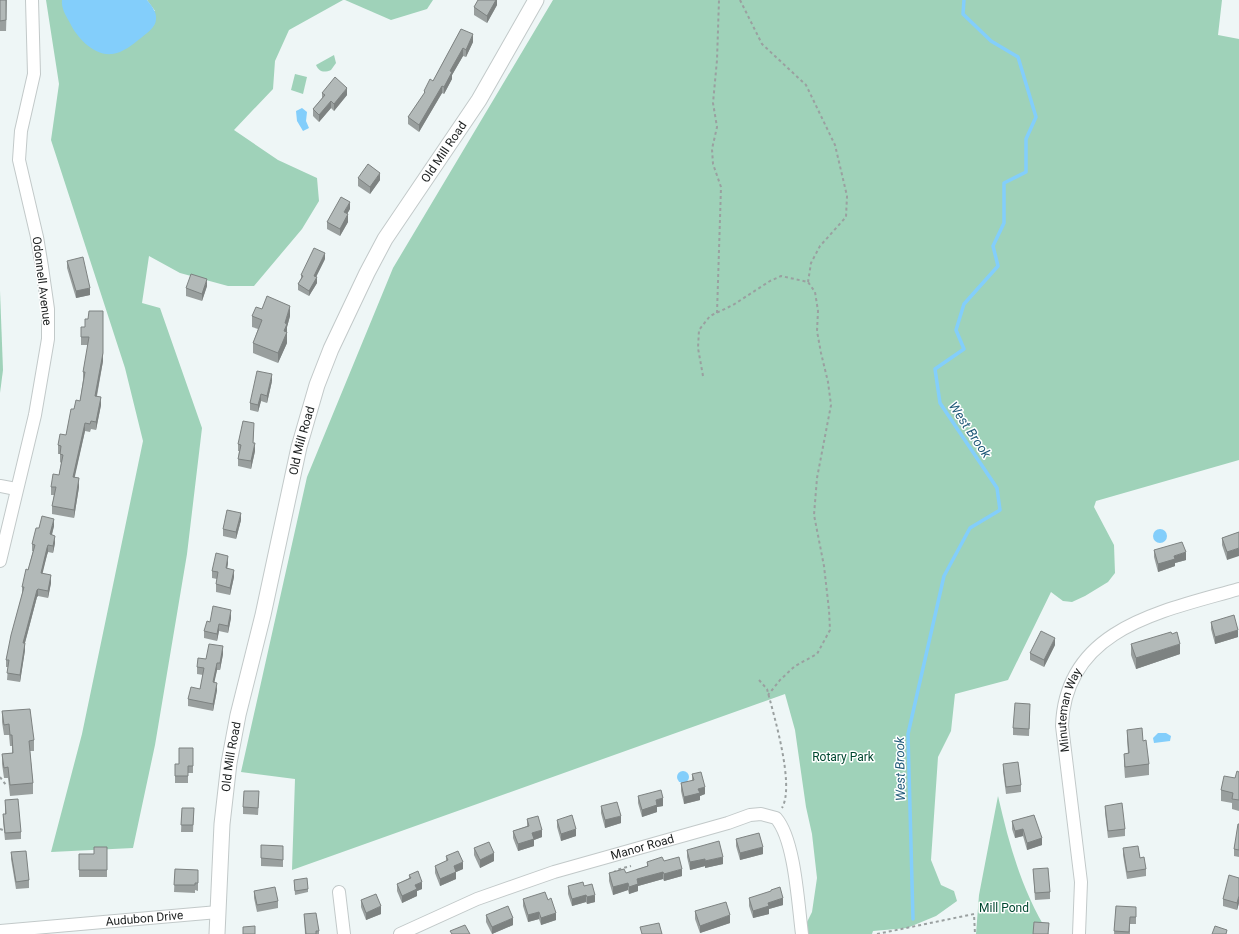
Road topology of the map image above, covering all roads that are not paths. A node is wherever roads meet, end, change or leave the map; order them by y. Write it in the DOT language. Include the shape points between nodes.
graph roads {
  1 [pos="32,0"];
  2 [pos="536,0"];
  3 [pos="0,486"];
  4 [pos="16,489"];
  5 [pos="0,561"];
  6 [pos="1239,589"];
  7 [pos="339,892"];
  8 [pos="218,912"];
  9 [pos="0,931"];
  10 [pos="217,934"];
  11 [pos="344,934"];
  12 [pos="400,934"];
  13 [pos="802,934"];
  14 [pos="1079,934"];
  1 -- 4 [label="street, Odonnell Avenue" via="34,74 21,131 19,160 37,237 49,323 39,394"];
  2 -- 8 [label="main road, Old Mill Road" via="479,100 385,239 321,373 299,447 231,751 223,817"];
  3 -- 4 [label="street"];
  4 -- 5 [label="street, Odonnell Avenue"];
  6 -- 14 [label="street, Minuteman Way" via="1156,614 1120,630 1090,653 1074,679 1065,702 1062,726 1080,882"];
  7 -- 11 [label="street"];
  8 -- 9 [label="street, Audubon Drive"];
  8 -- 10 [label="main road, Old Mill Road"];
  12 -- 13 [label="street, Manor Road" via="477,899 554,872 750,815 761,814 776,818 789,849"];
}
